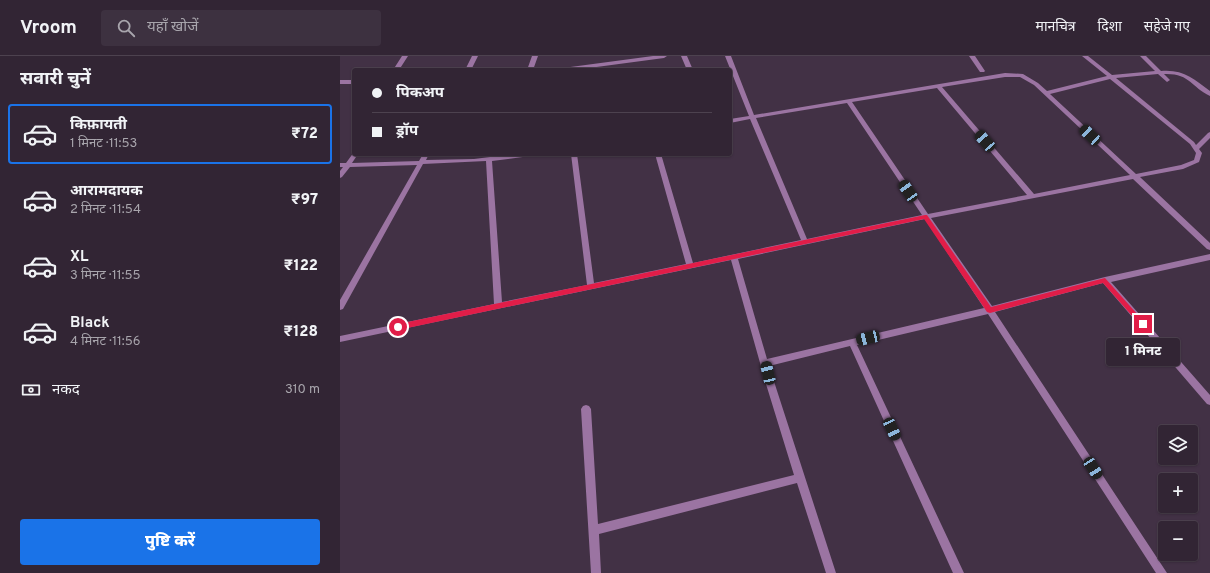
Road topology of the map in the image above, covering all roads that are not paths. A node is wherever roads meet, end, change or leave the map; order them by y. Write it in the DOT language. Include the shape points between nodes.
graph roads {
  1 [pos="405,56"];
  2 [pos="475,56"];
  3 [pos="535,56"];
  4 [pos="604,56"];
  5 [pos="664,56"];
  6 [pos="684,56"];
  7 [pos="728,56"];
  8 [pos="972,56"];
  9 [pos="1085,56"];
  10 [pos="1143,56"];
  11 [pos="602,65"];
  12 [pos="397,68"];
  13 [pos="469,68"];
  14 [pos="531,68"];
  15 [pos="579,68"];
  16 [pos="689,68"];
  17 [pos="982,70"];
  18 [pos="1159,72"];
  19 [pos="1112,77"];
  20 [pos="1167,80"];
  21 [pos="340,82"];
  22 [pos="352,82"];
  23 [pos="938,86"];
  24 [pos="1046,93"];
  25 [pos="1210,94"];
  26 [pos="848,101"];
  27 [pos="752,117"];
  28 [pos="732,121"];
  29 [pos="1210,134"];
  30 [pos="1196,148"];
  31 [pos="354,156"];
  32 [pos="425,156"];
  33 [pos="514,156"];
  34 [pos="574,156"];
  35 [pos="659,156"];
  36 [pos="489,159"];
  37 [pos="422,163"];
  38 [pos="340,164"];
  39 [pos="348,164"];
  40 [pos="340,176"];
  41 [pos="1134,176"];
  42 [pos="1032,196"];
  43 [pos="925,217"];
  44 [pos="805,242"];
  45 [pos="1210,247"];
  46 [pos="734,257"];
  47 [pos="1210,257"];
  48 [pos="690,266"];
  49 [pos="1105,280"];
  50 [pos="591,286"];
  51 [pos="498,306"];
  52 [pos="340,307"];
  53 [pos="990,310"];
  54 [pos="340,339"];
  55 [pos="852,342"];
  56 [pos="765,363"];
  57 [pos="1210,401"];
  58 [pos="586,409"];
  59 [pos="800,478"];
  60 [pos="593,530"];
  61 [pos="596,573"];
  62 [pos="832,573"];
  63 [pos="960,573"];
  64 [pos="1162,573"];
  1 -- 12 [label="street"];
  2 -- 13 [label="street"];
  3 -- 14 [label="street"];
  4 -- 11 [label="street"];
  5 -- 11 [label="street" via="632,63"];
  6 -- 16 [label="street"];
  7 -- 27 [label="street"];
  8 -- 17 [label="street"];
  9 -- 19 [label="street"];
  10 -- 18 [label="street"];
  11 -- 15 [label="street"];
  18 -- 19 [label="street"];
  18 -- 20 [label="street"];
  18 -- 25 [label="street" via="1176,72 1191,79"];
  19 -- 24 [label="street"];
  19 -- 30 [label="street"];
  21 -- 22 [label="street"];
  23 -- 24 [label="street" via="1016,74 1029,78"];
  23 -- 26 [label="street"];
  23 -- 42 [label="street"];
  24 -- 41 [label="street"];
  26 -- 27 [label="street"];
  26 -- 43 [label="street"];
  27 -- 28 [label="street"];
  27 -- 44 [label="street"];
  29 -- 30 [label="street"];
  30 -- 41 [label="street" via="1199,157 1192,164"];
  31 -- 39 [label="street"];
  32 -- 37 [label="street"];
  33 -- 36 [label="street"];
  34 -- 50 [label="street"];
  35 -- 48 [label="street"];
  36 -- 37 [label="street"];
  36 -- 51 [label="street"];
  37 -- 39 [label="street"];
  37 -- 52 [label="street"];
  38 -- 39 [label="street"];
  39 -- 40 [label="street"];
  41 -- 42 [label="street"];
  41 -- 45 [label="street"];
  42 -- 43 [label="street"];
  43 -- 44 [label="street"];
  43 -- 53 [label="street"];
  44 -- 46 [label="street"];
  46 -- 48 [label="street"];
  46 -- 56 [label="street"];
  47 -- 49 [label="street"];
  48 -- 50 [label="street"];
  49 -- 53 [label="street"];
  49 -- 57 [label="street"];
  50 -- 51 [label="street"];
  51 -- 54 [label="street"];
  53 -- 55 [label="street"];
  53 -- 64 [label="street"];
  55 -- 56 [label="street"];
  55 -- 63 [label="street"];
  56 -- 59 [label="street"];
  58 -- 60 [label="street"];
  59 -- 60 [label="street"];
  59 -- 62 [label="street"];
  60 -- 61 [label="street"];
}
